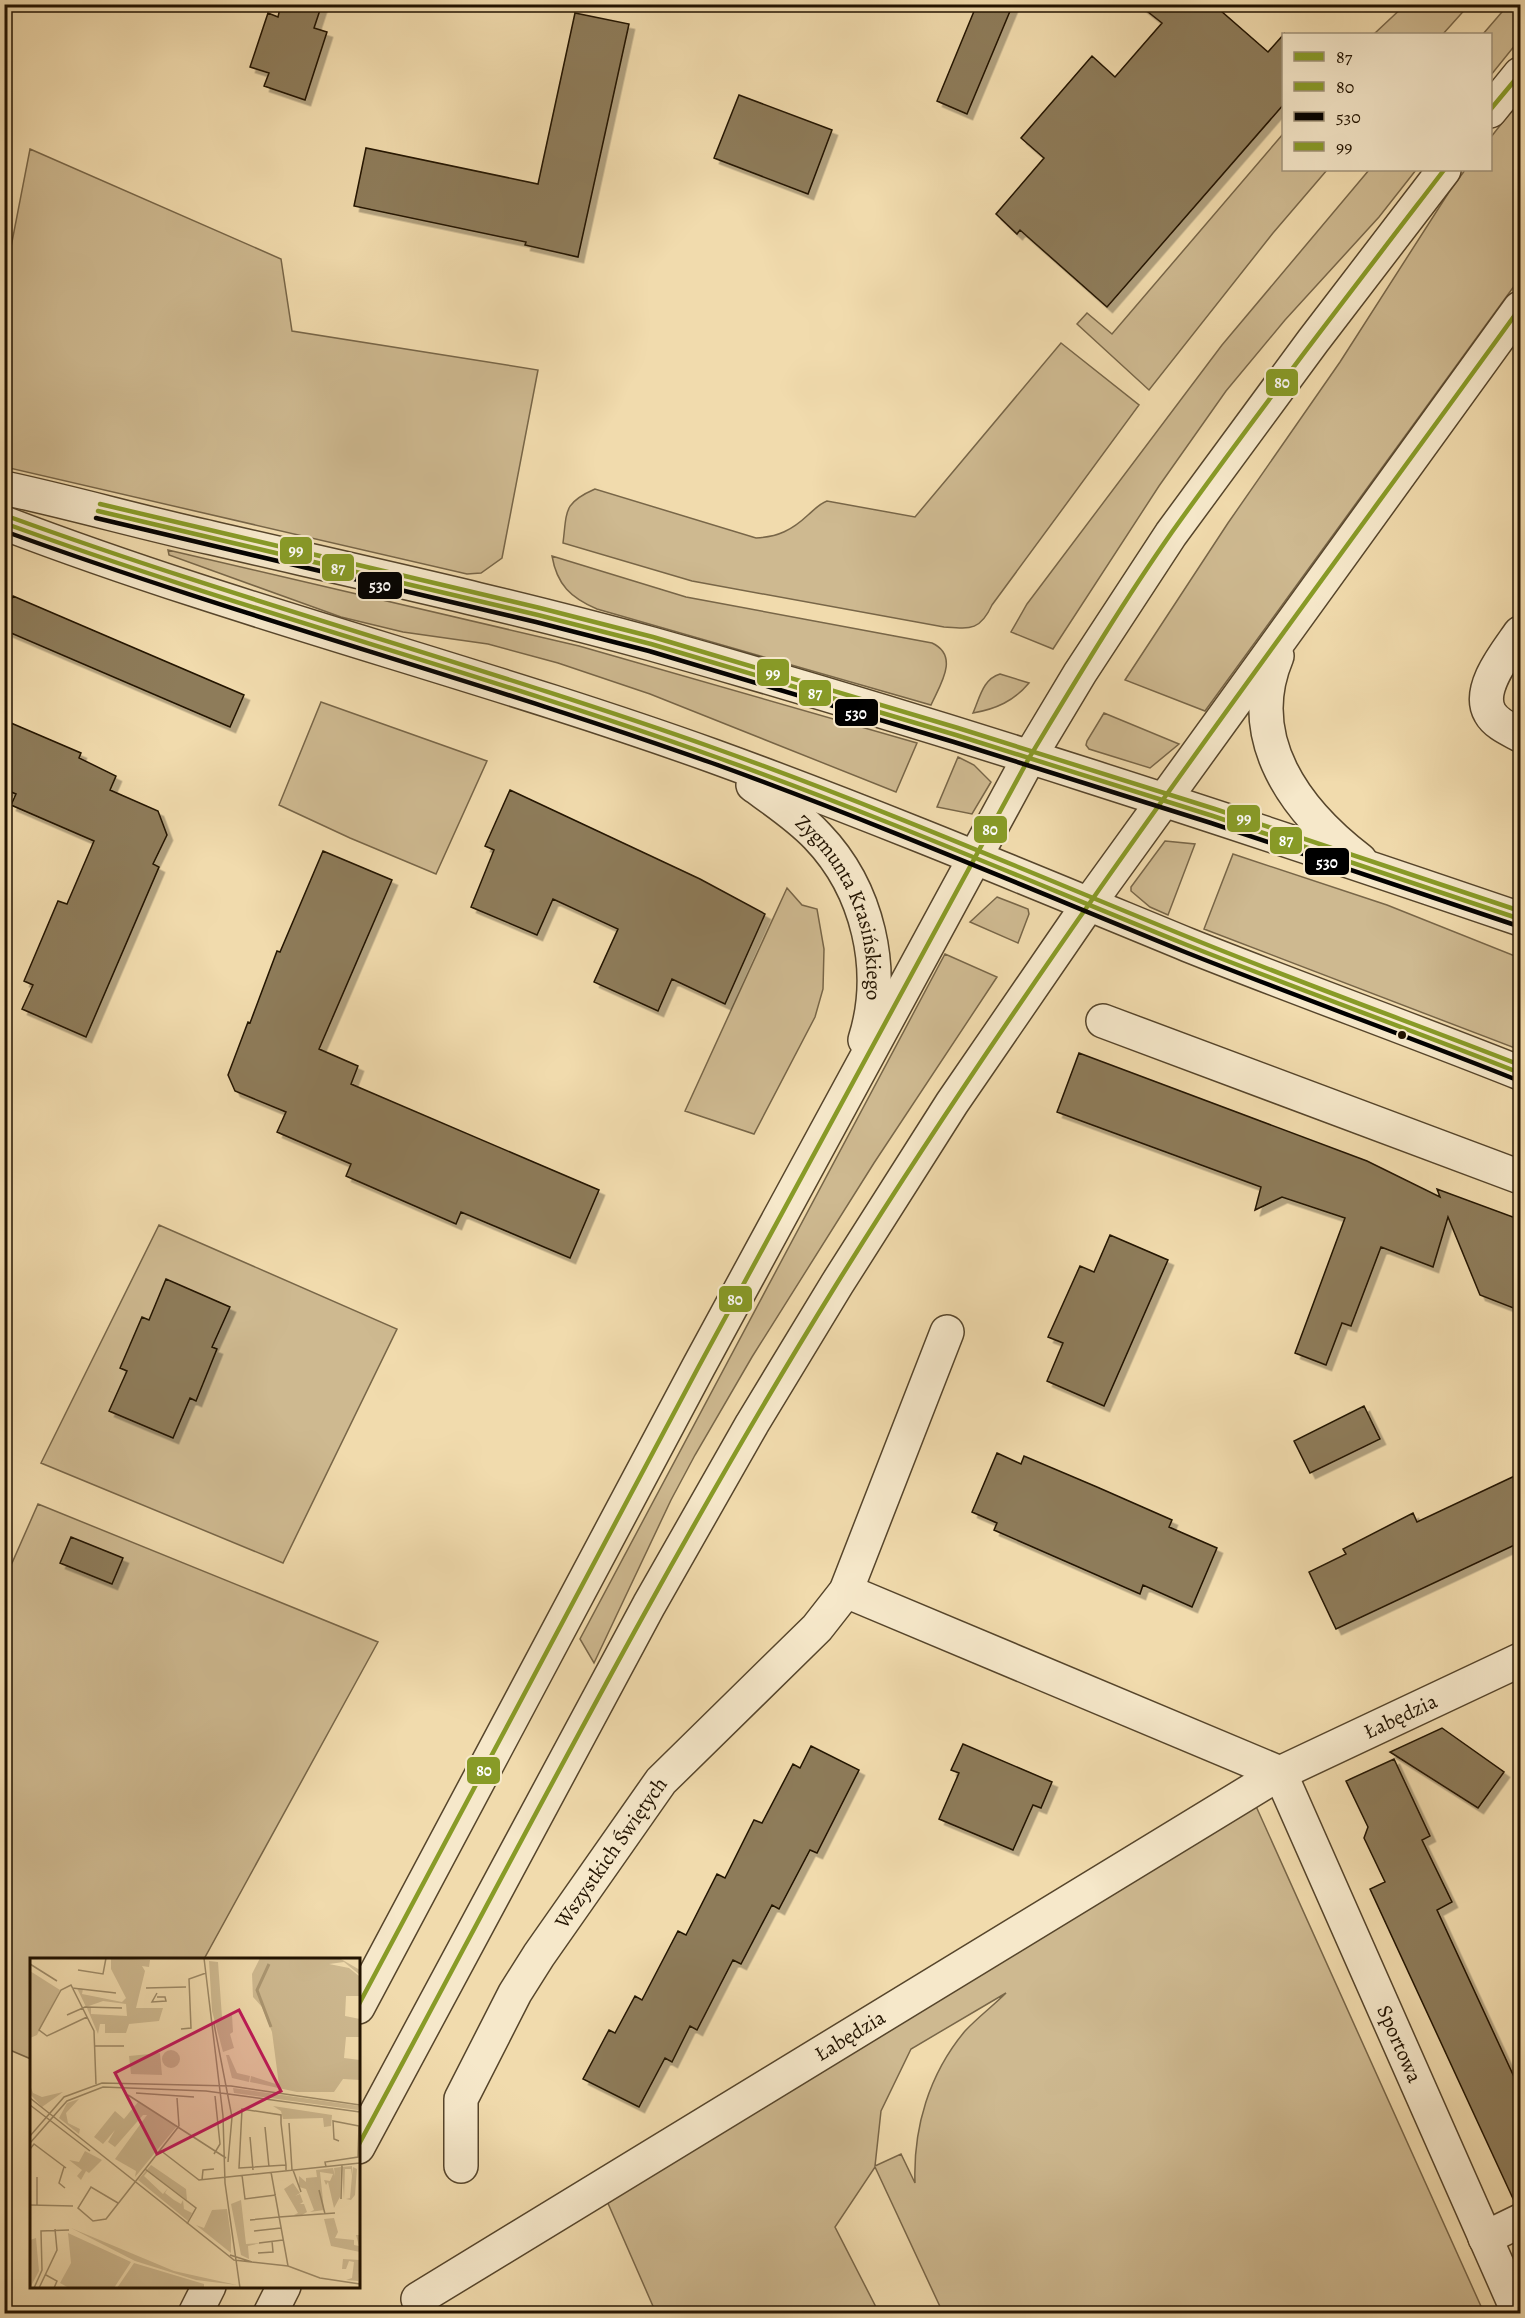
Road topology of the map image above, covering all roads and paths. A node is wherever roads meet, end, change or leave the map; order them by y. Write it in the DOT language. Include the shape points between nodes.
graph roads {
  1 [pos="1521,74"];
  2 [pos="1492,110"];
  3 [pos="1443,171"];
  4 [pos="1521,308"];
  5 [pos="4,488"];
  6 [pos="4,523"];
  7 [pos="1293,620"];
  8 [pos="1521,633"];
  9 [pos="1521,735"];
  10 [pos="712,756"];
  11 [pos="1029,758"];
  12 [pos="1163,800"];
  13 [pos="974,857"];
  14 [pos="1371,868"];
  15 [pos="1088,905"];
  16 [pos="1521,919"];
  17 [pos="1103,1021"];
  18 [pos="1521,1073"];
  19 [pos="843,1101"];
  20 [pos="1521,1177"];
  21 [pos="947,1332"];
  22 [pos="846,1591"];
  23 [pos="1521,1660"];
  24 [pos="1280,1773"];
  25 [pos="360,2003"];
  26 [pos="360,2143"];
  27 [pos="461,2166"];
  28 [pos="1521,2221"];
  29 [pos="1485,2238"];
  30 [pos="208,2288"];
  31 [pos="283,2288"];
  32 [pos="418,2299"];
  33 [pos="195,2313"];
  34 [pos="270,2313"];
  35 [pos="1519,2313"];
  1 -- 2 [label="street"];
  3 -- 11 [label="street" via="1172,534"];
  4 -- 7 [label="street"];
  5 -- 11 [label="street" via="640,641"];
  6 -- 10 [label="street, Zygmunta Krasińskiego" via="194,591"];
  7 -- 12 [label="street"];
  7 -- 14 [label="street" via="1271,669 1266,695 1270,744 1289,787 1313,817"];
  8 -- 9 [label="street" via="1499,663 1487,698 1490,713"];
  10 -- 13 [label="street, Zygmunta Krasińskiego"];
  10 -- 19 [label="street, Zygmunta Krasińskiego" via="793,813 818,837 851,882 862,906 870,933 873,1000 866,1037"];
  11 -- 12 [label="street"];
  11 -- 13 [label="street"];
  12 -- 14 [label="street"];
  12 -- 15 [label="street"];
  13 -- 15 [label="street, Zygmunta Krasińskiego"];
  13 -- 19 [label="street"];
  14 -- 16 [label="street"];
  15 -- 18 [label="street, Zygmunta Krasińskiego"];
  15 -- 26 [label="street" via="952,1103 752,1424 649,1605"];
  17 -- 20 [label="street"];
  19 -- 25 [label="street"];
  21 -- 22 [label="street, Wszystkich Świętych"];
  22 -- 24 [label="street"];
  22 -- 27 [label="street, Wszystkich Świętych" via="817,1628 661,1780 539,1955 515,1993 461,2099"];
  23 -- 24 [label="street, Łabędzia"];
  24 -- 29 [label="street, Sportowa"];
  24 -- 32 [label="street, Łabędzia"];
  28 -- 29 [label="street"];
  29 -- 35 [label="street, Sportowa"];
  30 -- 33 [label="street"];
  31 -- 34 [label="street"];
}
